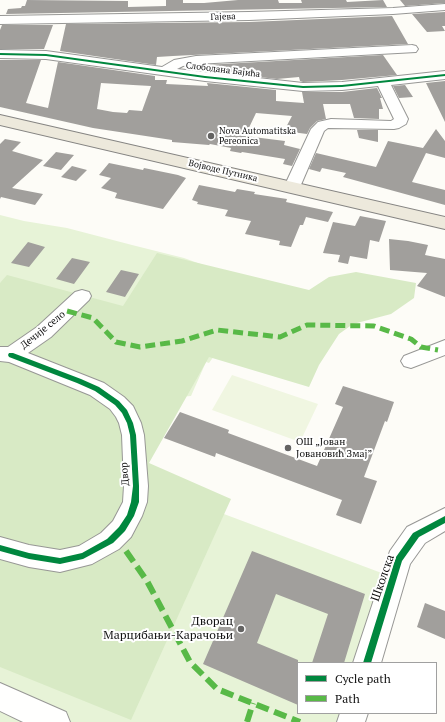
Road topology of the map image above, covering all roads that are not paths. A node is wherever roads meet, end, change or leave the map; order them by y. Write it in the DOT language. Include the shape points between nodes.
graph roads {
  1 [pos="445,8"];
  2 [pos="0,20"];
  3 [pos="412,49"];
  4 [pos="0,54"];
  5 [pos="165,72"];
  6 [pos="445,75"];
  7 [pos="382,81"];
  8 [pos="0,120"];
  9 [pos="292,187"];
  10 [pos="445,223"];
  11 [pos="82,296"];
  12 [pos="445,347"];
  13 [pos="6,355"];
  14 [pos="411,361"];
  15 [pos="445,518"];
  16 [pos="0,548"];
  17 [pos="367,662"];
  18 [pos="0,697"];
  19 [pos="56,722"];
  1 -- 2 [label="street, Гајева" via="234,16"];
  3 -- 5 [label="street, Слободана Бајића" via="196,60 179,63"];
  4 -- 5 [label="street, Слободана Бајића" via="52,56"];
  5 -- 7 [label="street, Слободана Бајића" via="303,86 342,86"];
  6 -- 7 [label="street, Слободана Бајића"];
  7 -- 9 [label="street" via="402,119 401,122 394,125 323,125 318,129"];
  8 -- 9 [label="main road, Војводе Путника"];
  9 -- 10 [label="main road, Војводе Путника"];
  11 -- 13 [label="street, Дечије село" via="44,332"];
  12 -- 14 [label="street"];
  13 -- 16 [label="street, Двор" via="79,381 97,389 117,403 125,412 133,435 136,486 135,502 122,529 110,541 83,556 60,561"];
  15 -- 17 [label="street, Школска" via="416,536 399,559"];
  18 -- 19 [label="street"];
}
